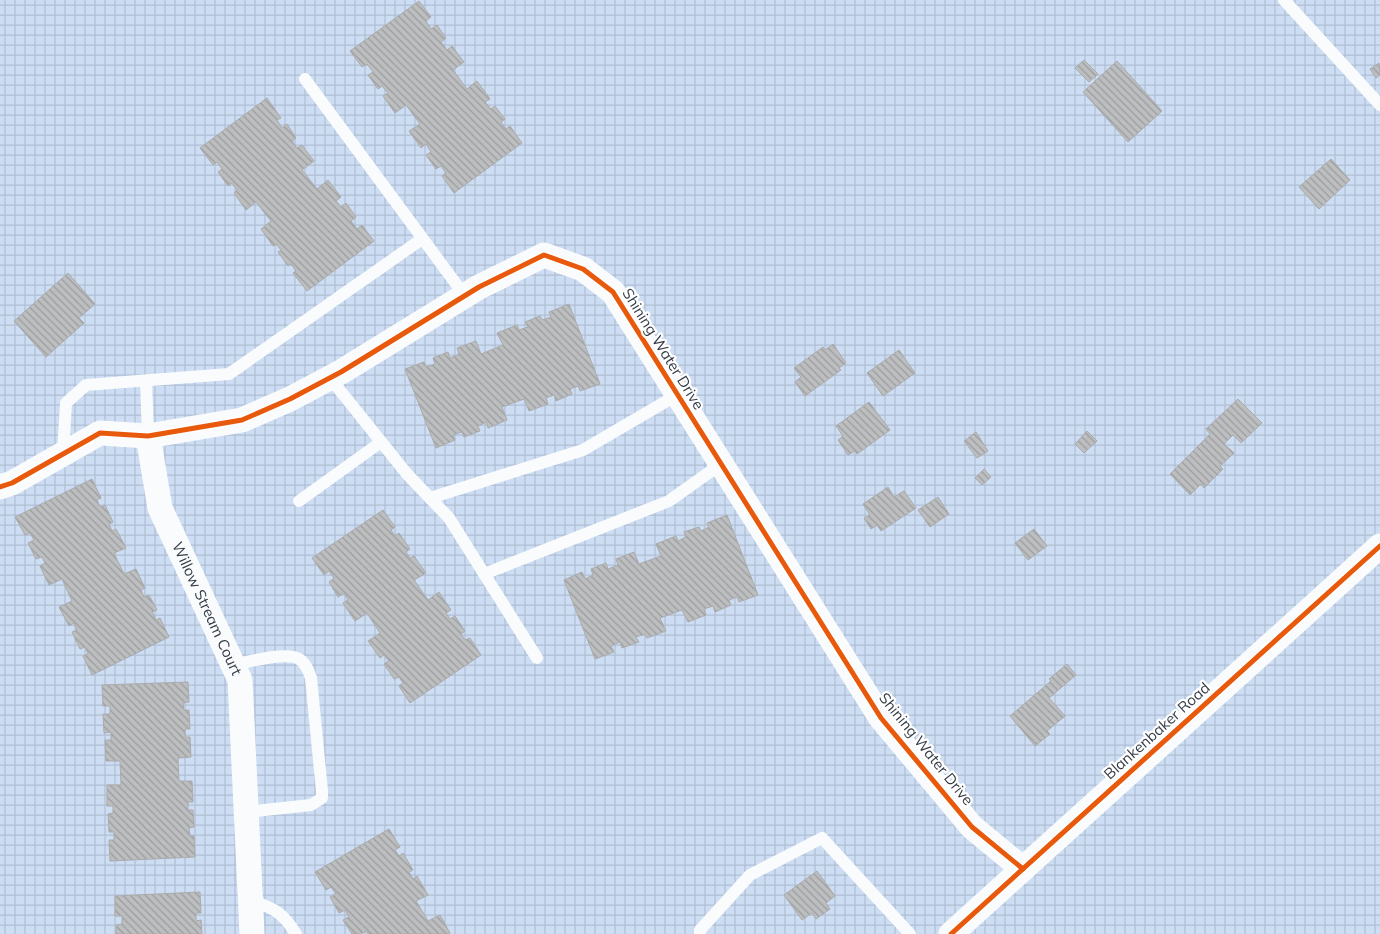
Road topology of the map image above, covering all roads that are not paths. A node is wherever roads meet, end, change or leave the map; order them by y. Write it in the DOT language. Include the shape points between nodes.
graph roads {
  1 [pos="1284,0"];
  2 [pos="305,79"];
  3 [pos="1380,106"];
  4 [pos="422,239"];
  5 [pos="465,296"];
  6 [pos="330,378"];
  7 [pos="146,381"];
  8 [pos="677,395"];
  9 [pos="148,436"];
  10 [pos="381,442"];
  11 [pos="63,454"];
  12 [pos="721,464"];
  13 [pos="0,487"];
  14 [pos="430,498"];
  15 [pos="299,501"];
  16 [pos="1380,546"];
  17 [pos="484,574"];
  18 [pos="538,658"];
  19 [pos="233,665"];
  20 [pos="246,812"];
  21 [pos="1023,869"];
  22 [pos="250,900"];
  23 [pos="252,934"];
  24 [pos="296,934"];
  25 [pos="700,934"];
  26 [pos="910,934"];
  27 [pos="951,934"];
  1 -- 3 [label="lane"];
  2 -- 4 [label="lane"];
  4 -- 5 [label="lane"];
  4 -- 7 [label="lane" via="228,374"];
  5 -- 6 [label="street, Shining Water Drive"];
  5 -- 8 [label="street, Shining Water Drive" via="544,255 583,269 613,292"];
  6 -- 9 [label="street, Shining Water Drive" via="242,420"];
  6 -- 10 [label="lane"];
  7 -- 9 [label="lane"];
  7 -- 11 [label="lane" via="86,385 66,403"];
  8 -- 12 [label="street, Shining Water Drive"];
  8 -- 14 [label="lane" via="583,450"];
  9 -- 11 [label="street, Shining Water Drive" via="100,433"];
  9 -- 19 [label="street, Willow Stream Court" via="160,508"];
  10 -- 14 [label="lane"];
  10 -- 15 [label="lane"];
  11 -- 13 [label="street, Shining Water Drive"];
  12 -- 17 [label="lane" via="669,500"];
  12 -- 21 [label="street, Shining Water Drive" via="881,718 972,827"];
  14 -- 17 [label="lane" via="449,518"];
  16 -- 21 [label="street, Blankenbaker Road"];
  17 -- 18 [label="lane"];
  19 -- 20 [label="street, Willow Stream Court" via="240,680"];
  19 -- 20 [label="lane" via="292,656 308,670 312,678 322,791 322,798 311,805"];
  20 -- 22 [label="street, Willow Stream Court"];
  21 -- 27 [label="street, Blankenbaker Road"];
  22 -- 23 [label="street, Willow Stream Court"];
  22 -- 24 [label="lane" via="281,914"];
  25 -- 26 [label="lane" via="700,930 750,875 822,838"];
}
